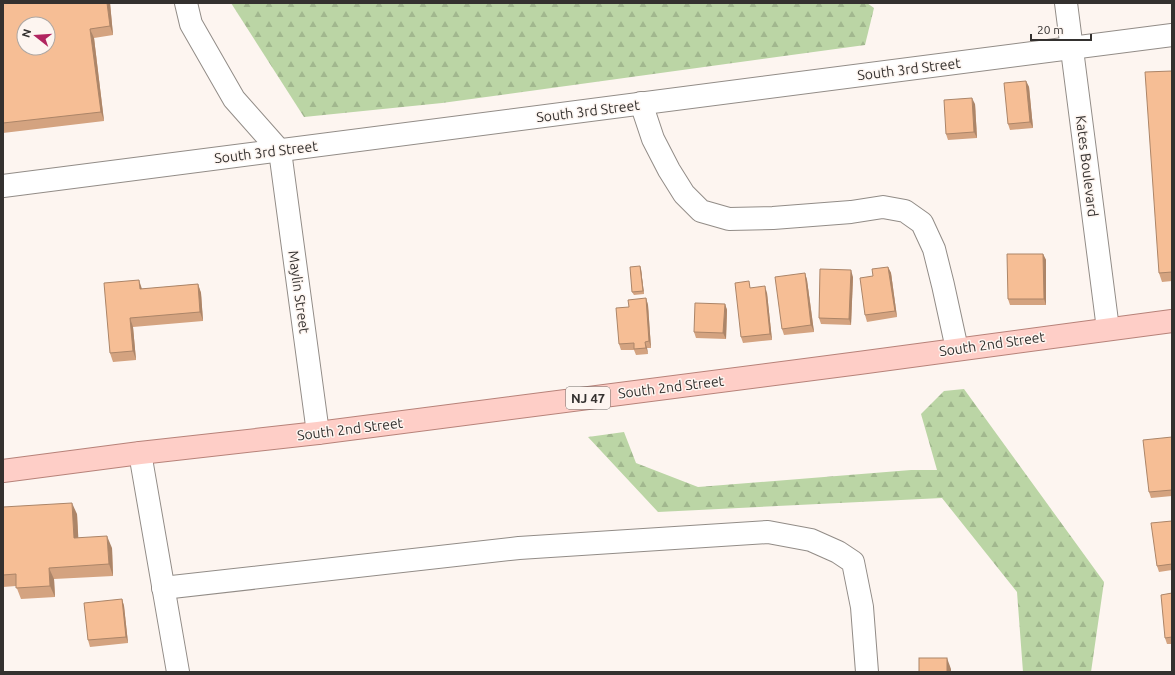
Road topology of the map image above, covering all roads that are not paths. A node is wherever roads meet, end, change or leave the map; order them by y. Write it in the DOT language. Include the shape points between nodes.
graph roads {
  1 [pos="186,3"];
  2 [pos="1066,3"];
  3 [pos="1172,35"];
  4 [pos="1072,47"];
  5 [pos="641,104"];
  6 [pos="280,151"];
  7 [pos="3,186"];
  8 [pos="1172,320"];
  9 [pos="1108,328"];
  10 [pos="957,349"];
  11 [pos="318,433"];
  12 [pos="140,453"];
  13 [pos="3,471"];
  14 [pos="163,588"];
  15 [pos="178,672"];
  16 [pos="867,672"];
  1 -- 6 [label="street" via="191,24 234,99"];
  2 -- 4 [label="street, Kates Boulevard"];
  3 -- 4 [label="street, South 3rd Street"];
  4 -- 5 [label="street, South 3rd Street"];
  4 -- 9 [label="street, Kates Boulevard"];
  5 -- 6 [label="street, South 3rd Street"];
  5 -- 10 [label="street" via="669,170 684,194 701,211 729,218 774,218 883,207 904,211 922,223 934,249"];
  6 -- 7 [label="street, South 3rd Street"];
  6 -- 11 [label="street, Maylin Street"];
  8 -- 9 [label="main road, South 2nd Street / NJ 47"];
  9 -- 10 [label="main road, South 2nd Street / NJ 47"];
  10 -- 11 [label="main road, South 2nd Street / NJ 47"];
  11 -- 12 [label="main road, South 2nd Street / NJ 47"];
  12 -- 13 [label="main road, South 2nd Street / NJ 47"];
  12 -- 14 [label="street"];
  14 -- 15 [label="street"];
  14 -- 16 [label="street" via="519,548 768,532 811,540 853,562 862,607"];
}
